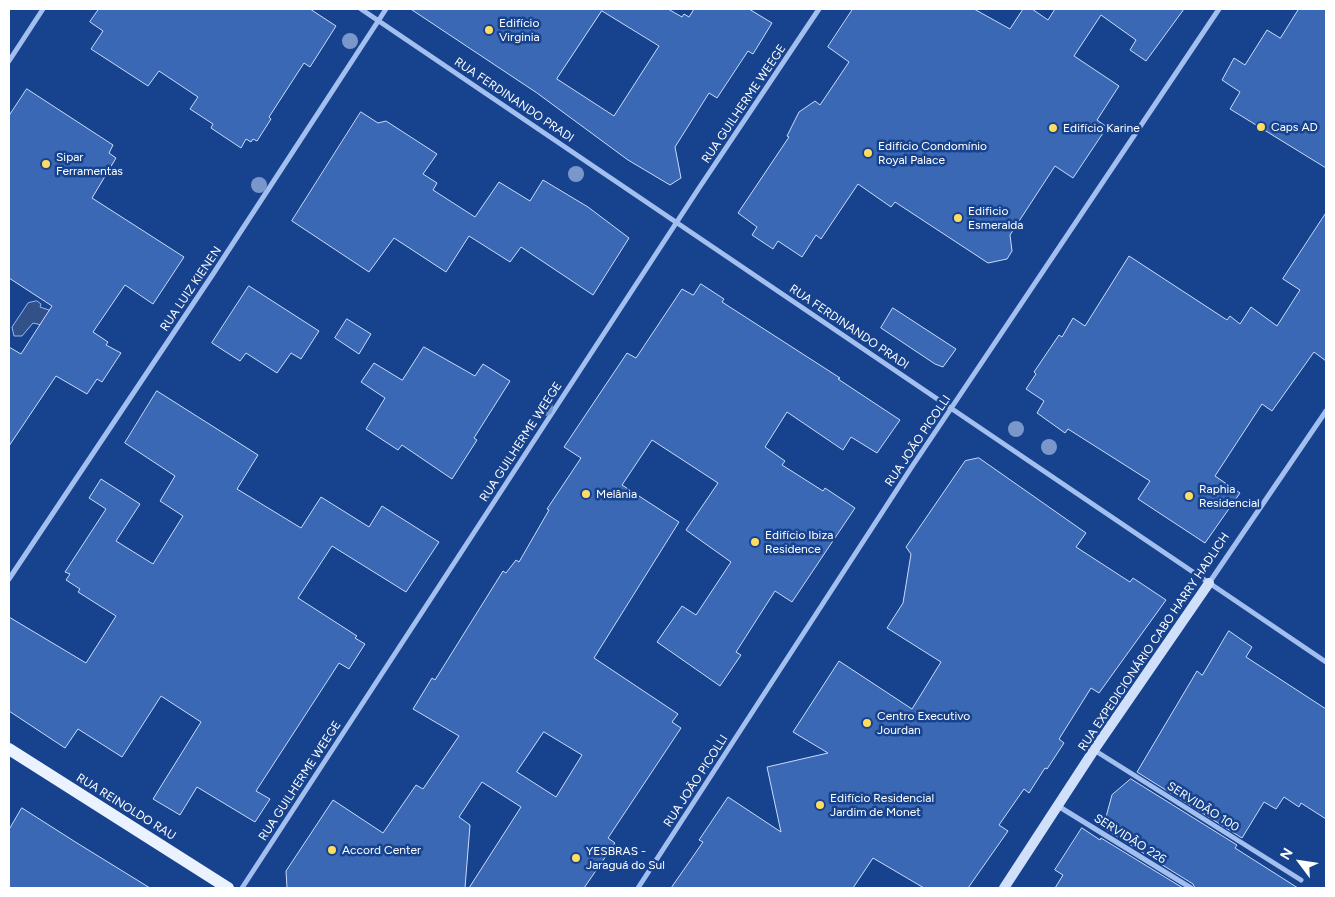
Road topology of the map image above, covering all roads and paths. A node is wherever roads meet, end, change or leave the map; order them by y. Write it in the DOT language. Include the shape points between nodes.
graph roads {
  1 [pos="43,9"];
  2 [pos="361,9"];
  3 [pos="386,9"];
  4 [pos="819,9"];
  5 [pos="1219,9"];
  6 [pos="379,20"];
  7 [pos="9,59"];
  8 [pos="677,222"];
  9 [pos="952,408"];
  10 [pos="1326,411"];
  11 [pos="9,579"];
  12 [pos="1209,583"];
  13 [pos="1326,662"];
  14 [pos="9,749"];
  15 [pos="1094,750"];
  16 [pos="1058,806"];
  17 [pos="1301,880"];
  18 [pos="228,888"];
  19 [pos="242,888"];
  20 [pos="638,888"];
  21 [pos="1004,888"];
  22 [pos="1191,888"];
  1 -- 7 [label="street"];
  2 -- 6 [label="street, RUA FERDINANDO PRADI"];
  3 -- 6 [label="street, RUA LUIZ KIENEN"];
  4 -- 8 [label="street, RUA GUILHERME WEEGE"];
  5 -- 9 [label="street, RUA JOÃO PICOLLI"];
  6 -- 8 [label="street, RUA FERDINANDO PRADI"];
  6 -- 11 [label="street, RUA LUIZ KIENEN"];
  8 -- 9 [label="street, RUA FERDINANDO PRADI"];
  8 -- 19 [label="street, RUA GUILHERME WEEGE"];
  9 -- 12 [label="street, RUA FERDINANDO PRADI"];
  9 -- 20 [label="street, RUA JOÃO PICOLLI"];
  10 -- 12 [label="street, RUA EXPEDICIONÁRIO CABO HARRY HADLICH"];
  12 -- 13 [label="street, RUA FERDINANDO PRADI"];
  12 -- 15 [label="street, RUA EXPEDICIONÁRIO CABO HARRY HADLICH"];
  14 -- 18 [label="main road, RUA REINOLDO RAU"];
  15 -- 16 [label="street, RUA EXPEDICIONÁRIO CABO HARRY HADLICH"];
  15 -- 17 [label="street, SERVIDÃO 100"];
  16 -- 21 [label="street, RUA EXPEDICIONÁRIO CABO HARRY HADLICH"];
  16 -- 22 [label="street, SERVIDÃO 226"];
}
